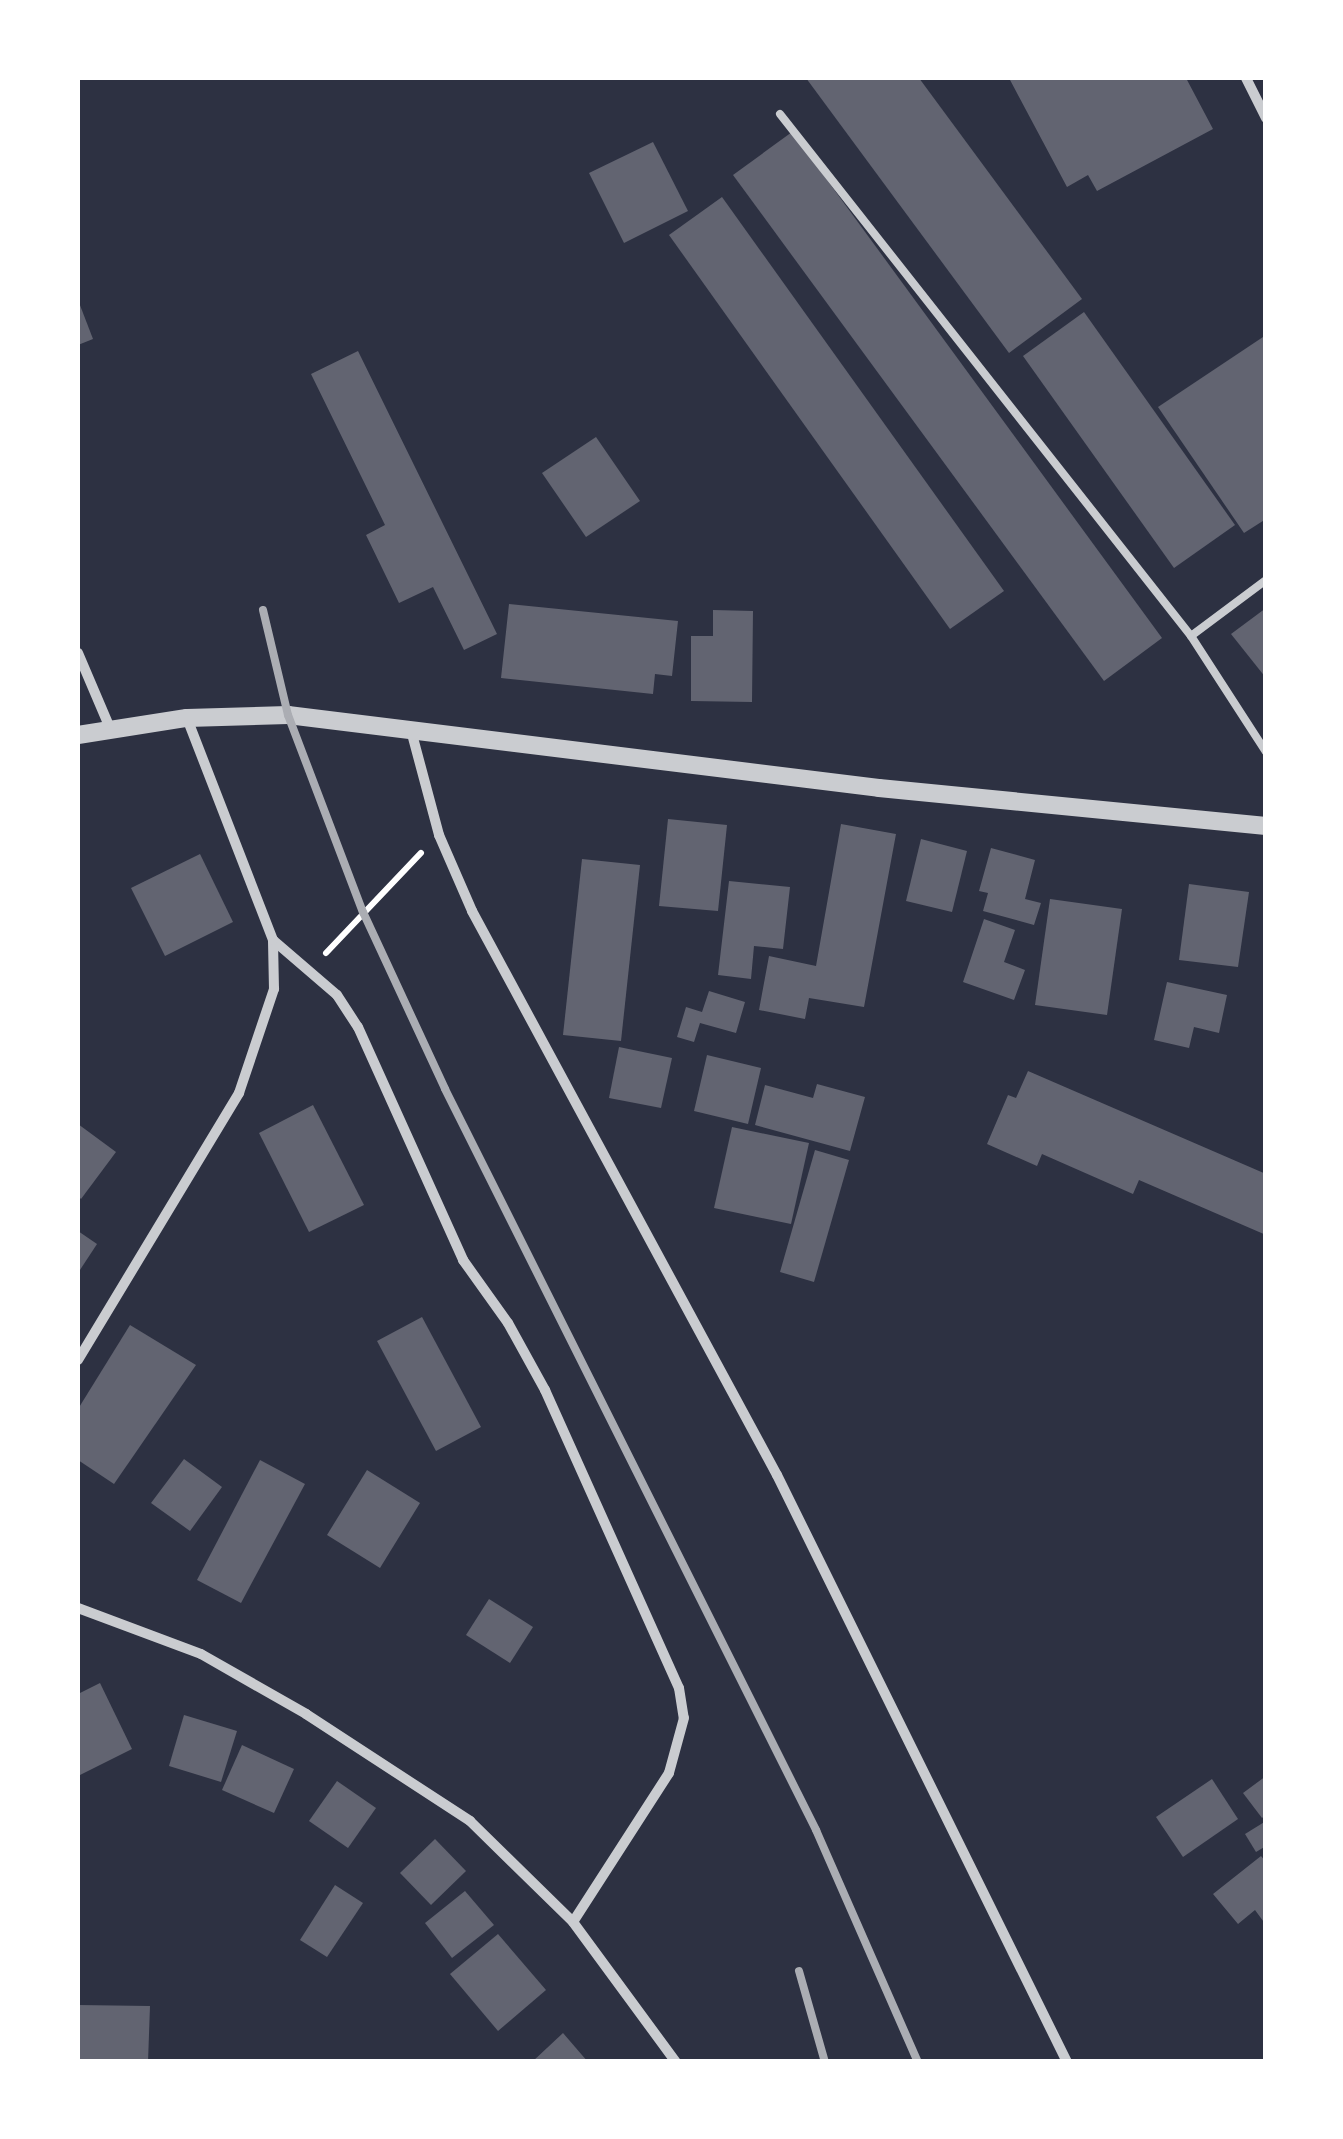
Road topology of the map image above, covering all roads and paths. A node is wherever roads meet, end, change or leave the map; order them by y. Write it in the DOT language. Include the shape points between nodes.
graph roads {
  1 [pos="1246,78"];
  2 [pos="780,114"];
  3 [pos="1266,118"];
  4 [pos="1266,580"];
  5 [pos="1191,636"];
  6 [pos="78,652"];
  7 [pos="187,718"];
  8 [pos="110,728"];
  9 [pos="412,734"];
  10 [pos="78,735"];
  11 [pos="1266,752"];
  12 [pos="1266,826"];
  13 [pos="439,835"];
  14 [pos="273,940"];
  15 [pos="310,969"];
  16 [pos="78,1360"];
  17 [pos="78,1608"];
  18 [pos="572,1922"];
  19 [pos="676,2062"];
  20 [pos="1067,2062"];
  1 -- 3 [label="street"];
  2 -- 5 [label="lane"];
  4 -- 5 [label="lane"];
  5 -- 11 [label="lane"];
  6 -- 8 [label="street"];
  7 -- 8 [label="street"];
  7 -- 9 [label="street" via="288,715"];
  7 -- 14 [label="street"];
  8 -- 10 [label="street"];
  9 -- 12 [label="street"];
  9 -- 13 [label="street"];
  13 -- 15 [label="path"];
  13 -- 20 [label="street" via="472,911 786,1492"];
  14 -- 15 [label="street"];
  14 -- 16 [label="street" via="274,989 238,1093"];
  15 -- 18 [label="street" via="358,1027 463,1260 545,1390 678,1688 684,1718 669,1773"];
  17 -- 18 [label="street" via="201,1654 401,1773 470,1821"];
  18 -- 19 [label="street"];
}
